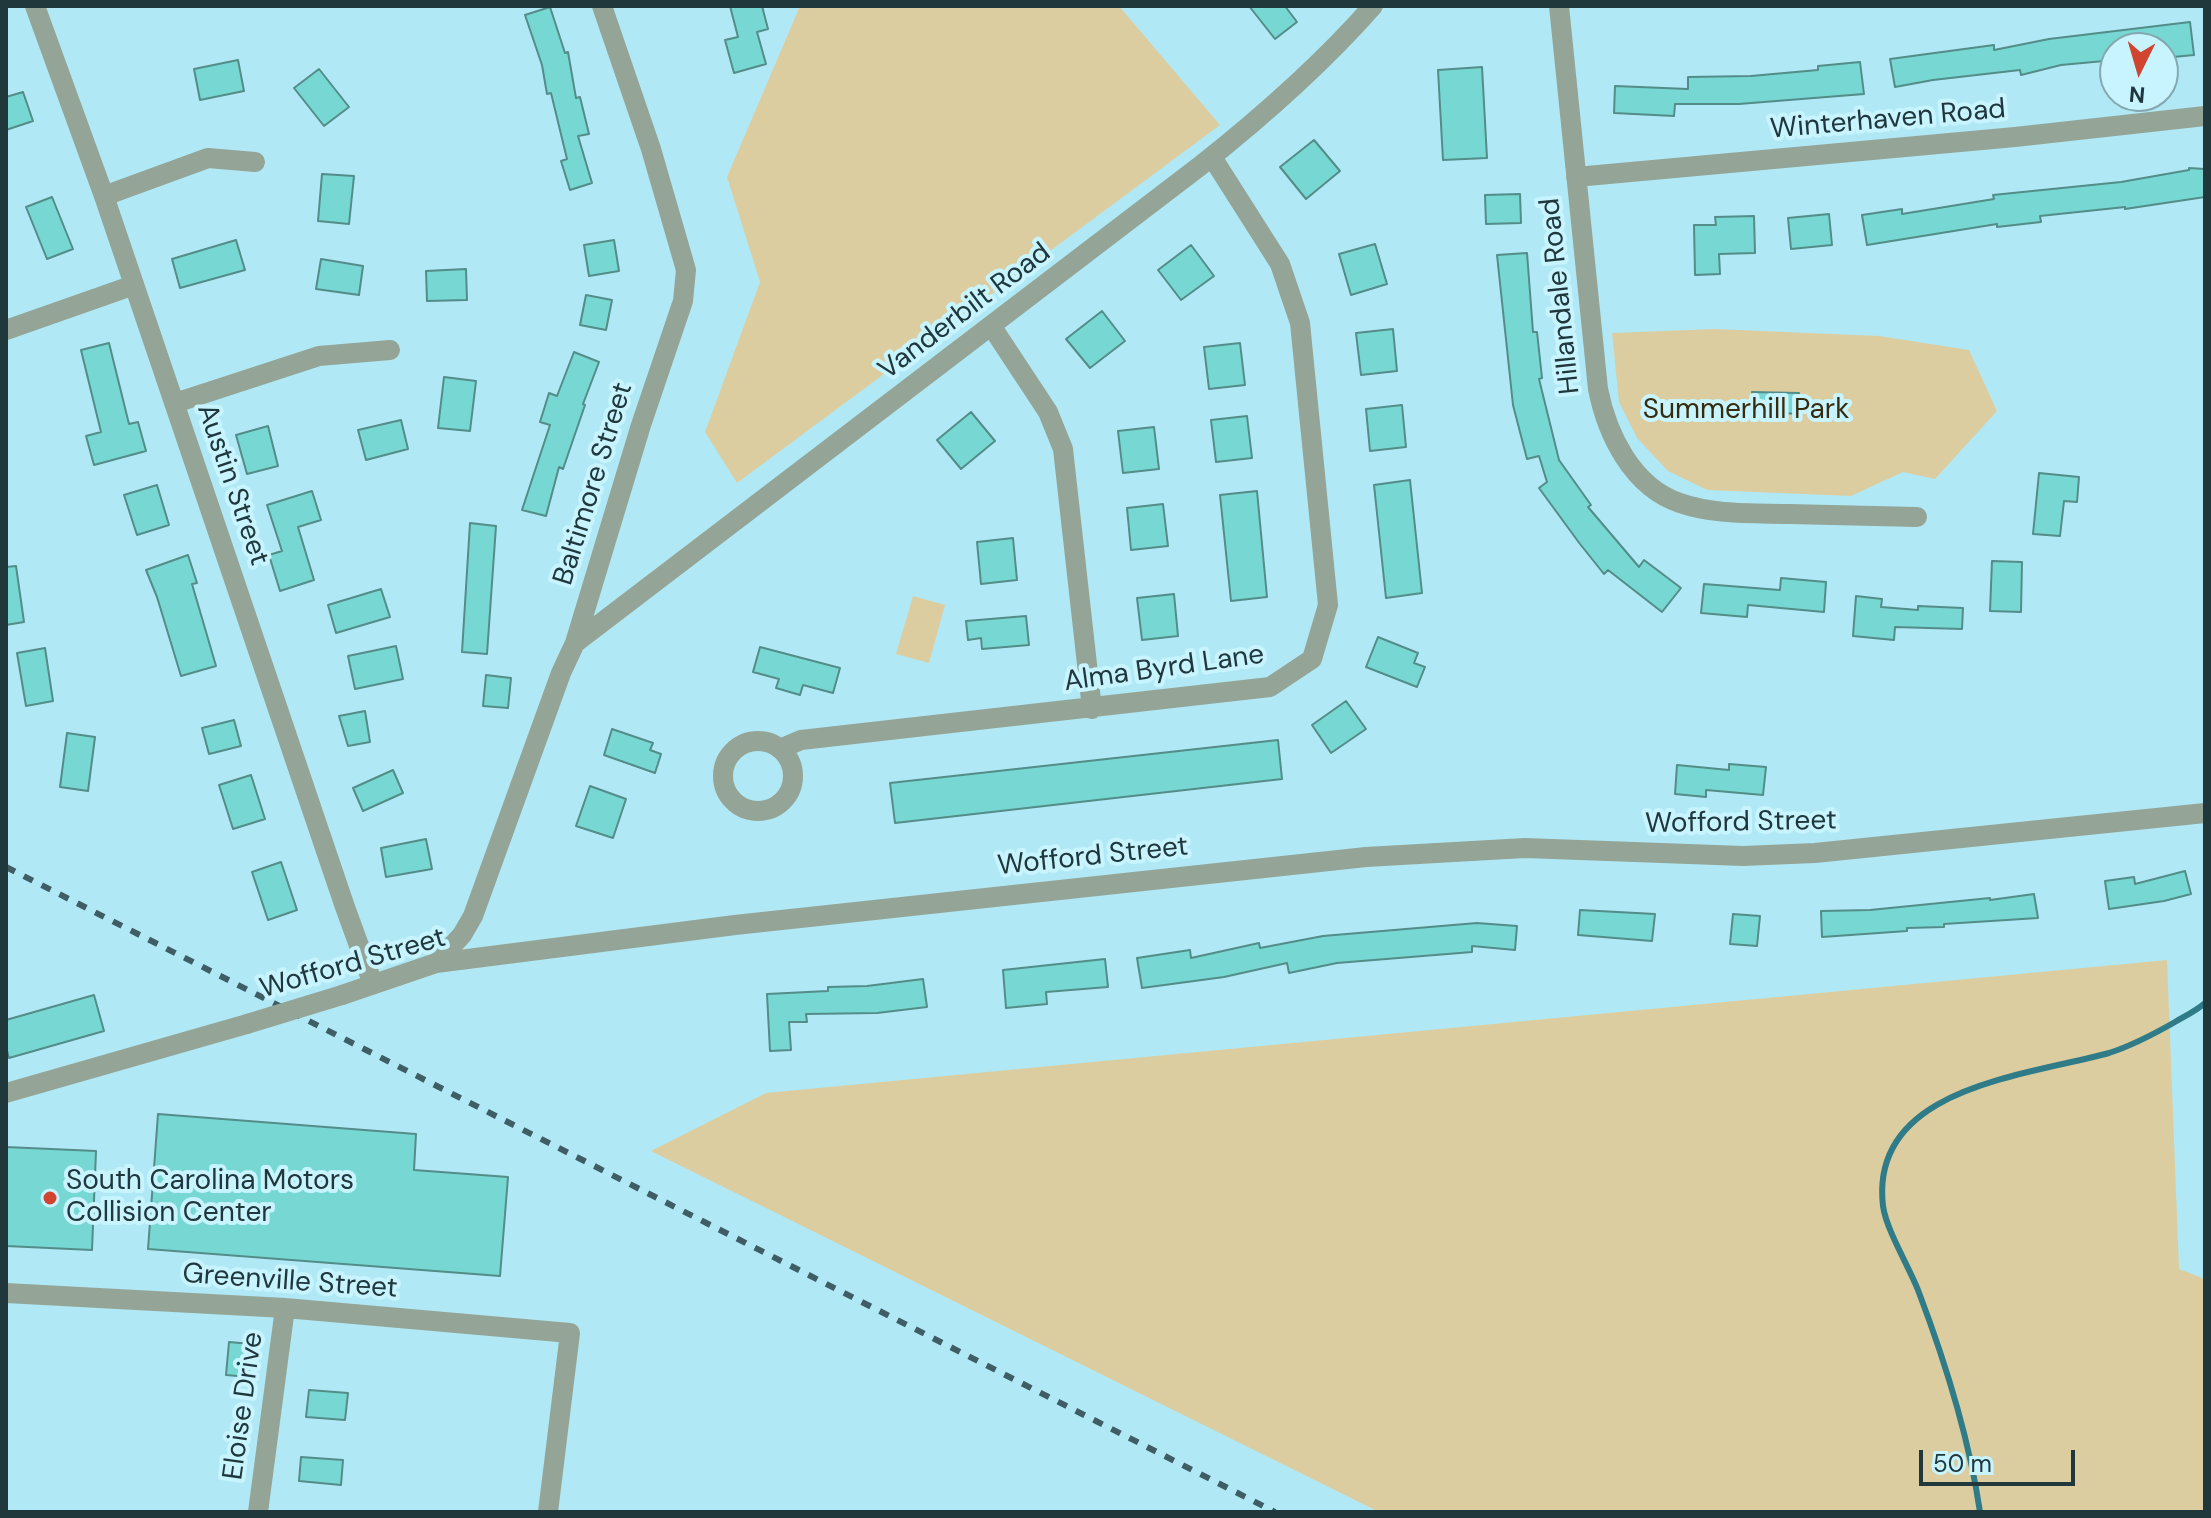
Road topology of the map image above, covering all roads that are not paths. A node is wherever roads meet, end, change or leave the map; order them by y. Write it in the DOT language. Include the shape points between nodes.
graph roads {
  1 [pos="35,6"];
  2 [pos="602,6"];
  3 [pos="1373,6"];
  4 [pos="1559,6"];
  5 [pos="2205,116"];
  6 [pos="1212,157"];
  7 [pos="255,162"];
  8 [pos="1576,177"];
  9 [pos="104,196"];
  10 [pos="134,285"];
  11 [pos="992,327"];
  12 [pos="6,330"];
  13 [pos="390,350"];
  14 [pos="175,403"];
  15 [pos="1917,517"];
  16 [pos="575,643"];
  17 [pos="1092,709"];
  18 [pos="780,749"];
  19 [pos="2205,813"];
  20 [pos="436,963"];
  21 [pos="373,984"];
  22 [pos="6,1093"];
  23 [pos="6,1293"];
  24 [pos="285,1308"];
  25 [pos="258,1512"];
  26 [pos="548,1512"];
  1 -- 9 [label="street, Austin Street"];
  2 -- 16 [label="street, Baltimore Street" via="651,149 687,280"];
  3 -- 6 [label="street, Vanderbilt Road" via="1273,106"];
  4 -- 8 [label="street, Hillandale Road"];
  5 -- 8 [label="street, Winterhaven Road"];
  6 -- 11 [label="street, Vanderbilt Road"];
  6 -- 17 [label="street, Alma Byrd Lane" via="1280,264 1300,323 1328,605 1312,659 1270,687"];
  7 -- 9 [label="street" via="208,158"];
  8 -- 15 [label="street, Hillandale Road" via="1603,413 1611,435 1639,475 1678,503 1727,513"];
  9 -- 10 [label="street, Austin Street"];
  10 -- 12 [label="street"];
  10 -- 14 [label="street, Austin Street"];
  11 -- 16 [label="street, Vanderbilt Road"];
  11 -- 17 [label="street" via="1048,412 1063,449"];
  13 -- 14 [label="street" via="319,356"];
  14 -- 21 [label="street, Austin Street"];
  16 -- 20 [label="street, Baltimore Street" via="473,916"];
  17 -- 18 [label="street, Alma Byrd Lane" via="801,740"];
  19 -- 20 [label="street, Wofford Street" via="1815,853 1743,856 1525,848 1366,857 750,923"];
  20 -- 21 [label="street, Wofford Street"];
  21 -- 22 [label="street, Wofford Street, bridge"];
  23 -- 24 [label="street, Greenville Street"];
  24 -- 25 [label="street, Eloise Drive"];
  24 -- 26 [label="street, Greenville Street" via="570,1333"];
}
